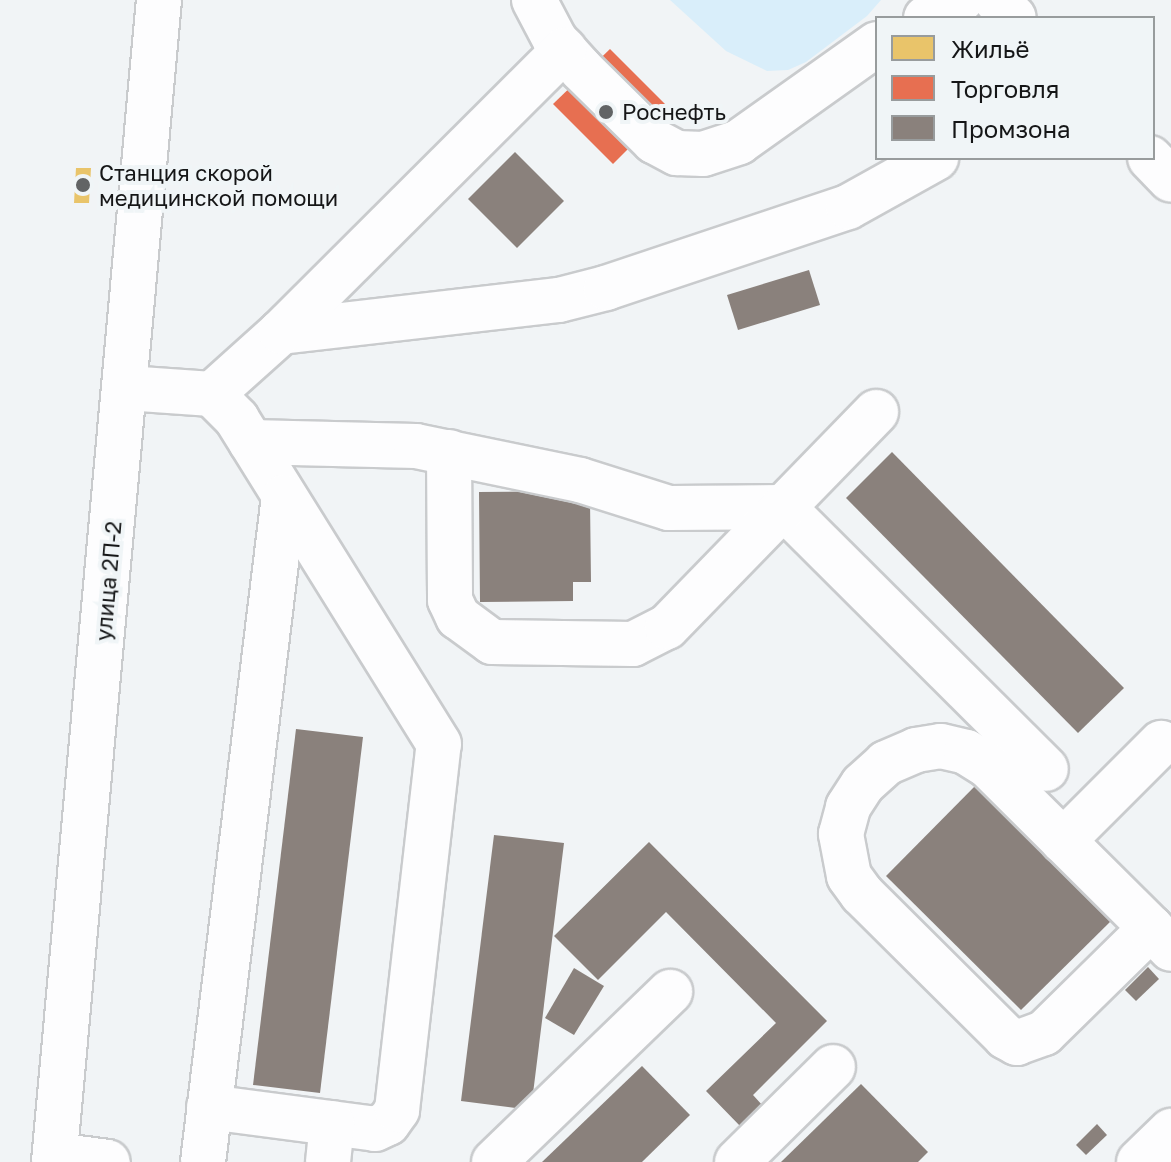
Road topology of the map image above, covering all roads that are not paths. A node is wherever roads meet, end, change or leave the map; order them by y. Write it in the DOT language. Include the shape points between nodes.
graph roads {
  1 [pos="159,0"];
  2 [pos="534,0"];
  3 [pos="961,0"];
  4 [pos="996,0"];
  5 [pos="930,16"];
  6 [pos="1012,16"];
  7 [pos="875,45"];
  8 [pos="564,50"];
  9 [pos="932,160"];
  10 [pos="1152,160"];
  11 [pos="1171,180"];
  12 [pos="281,332"];
  13 [pos="126,388"];
  14 [pos="212,394"];
  15 [pos="876,412"];
  16 [pos="251,442"];
  17 [pos="449,452"];
  18 [pos="284,497"];
  19 [pos="783,507"];
  20 [pos="1161,743"];
  21 [pos="1046,769"];
  22 [pos="1063,841"];
  23 [pos="1161,939"];
  24 [pos="670,992"];
  25 [pos="833,1067"];
  26 [pos="209,1107"];
  27 [pos="1171,1131"];
  28 [pos="330,1143"];
  29 [pos="54,1158"];
  30 [pos="108,1162"];
  31 [pos="203,1162"];
  32 [pos="494,1162"];
  33 [pos="737,1162"];
  34 [pos="1139,1162"];
  1 -- 13 [label="main road, улица 2П-2"];
  2 -- 8 [label="main road"];
  3 -- 5 [label="main road"];
  4 -- 6 [label="main road"];
  7 -- 8 [label="main road" via="739,142 703,154 677,153 654,141"];
  8 -- 12 [label="main road"];
  9 -- 12 [label="main road" via="848,207 606,288 559,300"];
  10 -- 11 [label="main road"];
  12 -- 14 [label="main road"];
  13 -- 14 [label="main road"];
  13 -- 29 [label="main road, улица 2П-2"];
  14 -- 16 [label="main road"];
  15 -- 19 [label="main road"];
  16 -- 17 [label="main road" via="416,446"];
  16 -- 18 [label="main road"];
  17 -- 19 [label="main road" via="580,480 669,508"];
  17 -- 19 [label="main road" via="450,600 458,617 492,642 633,644 650,638 667,627"];
  18 -- 26 [label="main road"];
  18 -- 28 [label="main road" via="439,744 397,1110 388,1123"];
  19 -- 21 [label="main road"];
  20 -- 22 [label="main road"];
  22 -- 23 [label="main road"];
  22 -- 23 [label="main road" via="987,765 941,746 886,763 848,807 841,834 849,876 862,894 1017,1043 1044,1033"];
  24 -- 32 [label="main road"];
  25 -- 33 [label="main road"];
  26 -- 28 [label="main road"];
  26 -- 31 [label="main road"];
  27 -- 34 [label="main road"];
  29 -- 30 [label="main road"];
}
